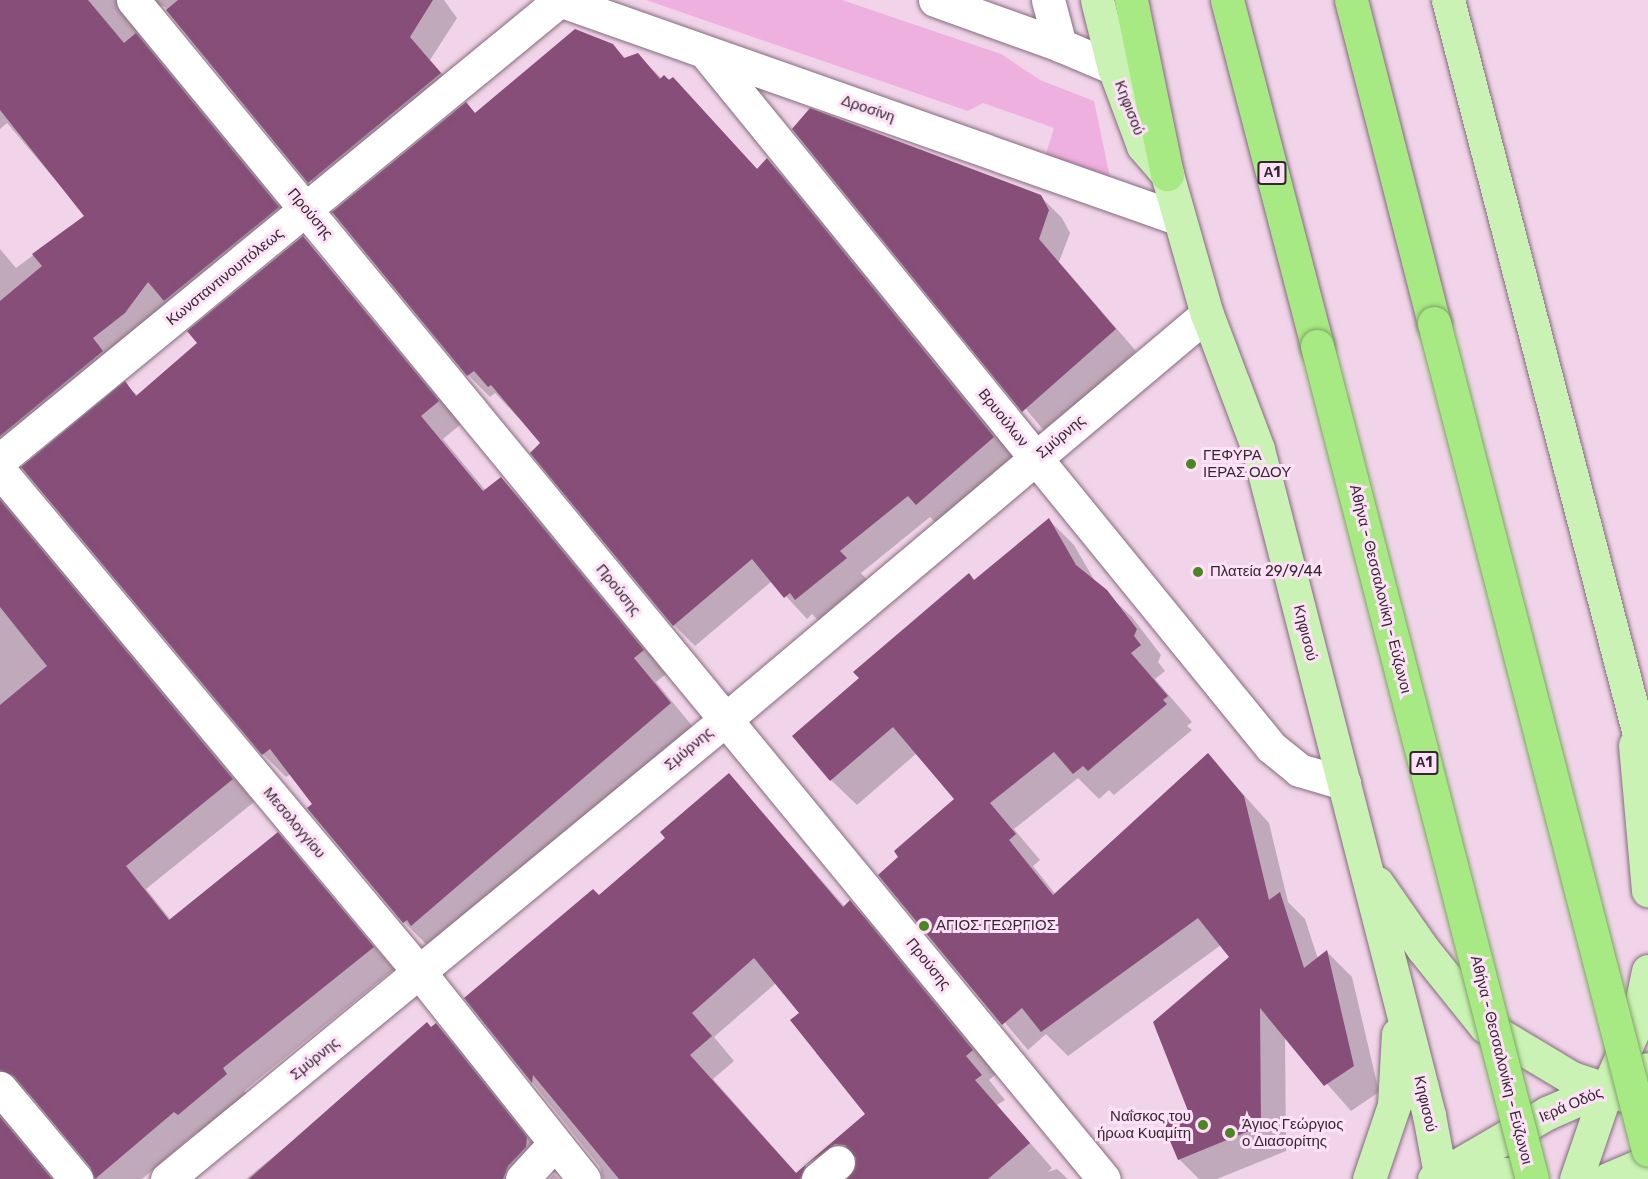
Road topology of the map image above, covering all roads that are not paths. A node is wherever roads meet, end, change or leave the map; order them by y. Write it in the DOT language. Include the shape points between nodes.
graph roads {
  1 [pos="133,0"];
  2 [pos="559,0"];
  3 [pos="935,0"];
  4 [pos="1048,0"];
  5 [pos="1097,0"];
  6 [pos="1131,0"];
  7 [pos="1227,0"];
  8 [pos="1351,0"];
  9 [pos="1448,0"];
  10 [pos="1060,45"];
  11 [pos="705,52"];
  12 [pos="1114,68"];
  13 [pos="1167,174"];
  14 [pos="307,210"];
  15 [pos="1177,218"];
  16 [pos="1206,314"];
  17 [pos="0,459"];
  18 [pos="1036,459"];
  19 [pos="0,471"];
  20 [pos="725,720"];
  21 [pos="1633,721"];
  22 [pos="1648,769"];
  23 [pos="1344,783"];
  24 [pos="1364,864"];
  25 [pos="1648,890"];
  26 [pos="1648,971"];
  27 [pos="420,973"];
  28 [pos="1399,999"];
  29 [pos="1648,1069"];
  30 [pos="0,1088"];
  31 [pos="1607,1089"];
  32 [pos="1648,1103"];
  33 [pos="554,1144"];
  34 [pos="1648,1150"];
  35 [pos="1648,1162"];
  36 [pos="1439,1178"];
  37 [pos="76,1179"];
  38 [pos="167,1179"];
  39 [pos="522,1179"];
  40 [pos="584,1179"];
  41 [pos="1104,1179"];
  42 [pos="1369,1179"];
  43 [pos="1522,1179"];
  44 [pos="1532,1179"];
  45 [pos="1576,1179"];
  46 [pos="1608,1179"];
  1 -- 14 [label="street, Προύσης"];
  2 -- 11 [label="street, Δροσίνη"];
  2 -- 14 [label="street, Κωνσταντινουπόλεως"];
  3 -- 10 [label="street"];
  4 -- 10 [label="street"];
  5 -- 12 [label="main road, Κηφισού"];
  6 -- 13 [label="highway"];
  7 -- 44 [label="highway, Αθήνα - Θεσσαλονίκη - Εύζωνοι / Α1, bridge"];
  8 -- 34 [label="highway, bridge"];
  9 -- 21 [label="main road"];
  10 -- 12 [label="street"];
  11 -- 15 [label="street, Δροσίνη"];
  11 -- 18 [label="street, Βρυούλων"];
  12 -- 13 [label="main road, Κηφισού" via="1143,146"];
  13 -- 15 [label="main road, Κηφισού"];
  14 -- 17 [label="street, Κωνσταντινουπόλεως"];
  14 -- 20 [label="street, Προύσης"];
  15 -- 16 [label="main road, Κηφισού"];
  16 -- 18 [label="street, Σμύρνης"];
  16 -- 23 [label="main road, Κηφισού" via="1258,449"];
  18 -- 20 [label="street, Σμύρνης"];
  18 -- 23 [label="street, Βρυούλων" via="1271,747 1299,770"];
  19 -- 27 [label="street, Μεσολογγίου"];
  20 -- 27 [label="street, Σμύρνης"];
  20 -- 41 [label="street, Προύσης"];
  21 -- 22 [label="main road"];
  21 -- 25 [label="main road"];
  23 -- 24 [label="main road, Κηφισού"];
  24 -- 28 [label="main road, Κηφισού"];
  24 -- 31 [label="main road" via="1423,949 1485,1026 1572,1078"];
  26 -- 31 [label="main road" via="1638,1020"];
  27 -- 33 [label="street, Μεσολογγίου"];
  27 -- 38 [label="street, Σμύρνης"];
  28 -- 36 [label="main road, Κηφισού"];
  28 -- 42 [label="main road" via="1394,1106"];
  29 -- 31 [label="main road, Ιερά Οδός"];
  30 -- 37 [label="street"];
  31 -- 32 [label="main road"];
  31 -- 36 [label="main road, Ιερά Οδός" via="1547,1113"];
  31 -- 45 [label="main road"];
  33 -- 39 [label="street"];
  33 -- 40 [label="street, Μεσολογγίου"];
  35 -- 46 [label="main road"];
  36 -- 43 [label="main road" via="1507,1174"];
}
